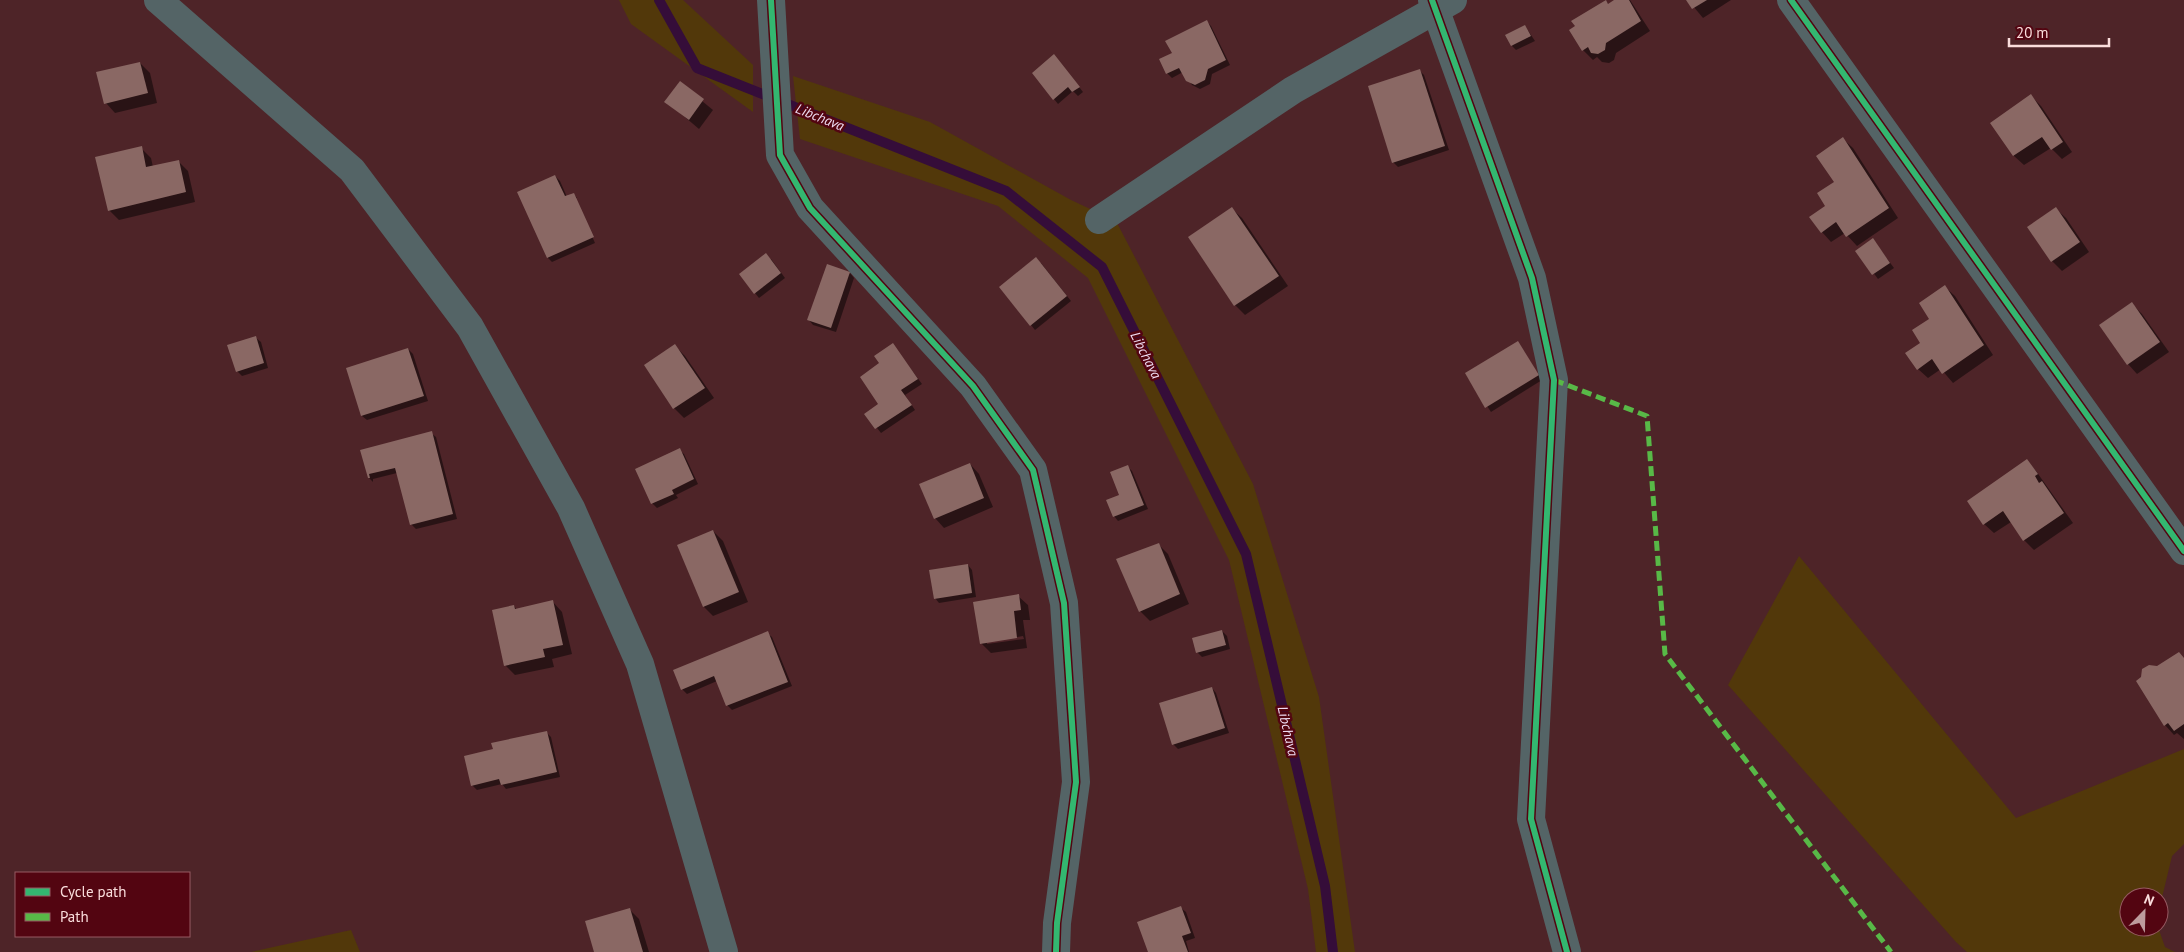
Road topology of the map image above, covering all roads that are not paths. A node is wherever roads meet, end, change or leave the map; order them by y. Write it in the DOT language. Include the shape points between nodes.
graph roads {
  1 [pos="158,0"];
  2 [pos="770,0"];
  3 [pos="1791,0"];
  4 [pos="1440,3"];
  5 [pos="1099,220"];
  6 [pos="2184,550"];
  7 [pos="724,952"];
  8 [pos="1056,952"];
  9 [pos="1567,952"];
  1 -- 7 [label="street" via="352,170 470,327 571,508 640,664"];
  2 -- 8 [label="street" via="780,155 810,208 973,386 1033,470 1064,603 1076,782"];
  3 -- 6 [label="street"];
  4 -- 5 [label="street" via="1293,90"];
  4 -- 9 [label="street" via="1532,278 1554,380 1531,819"];
}
